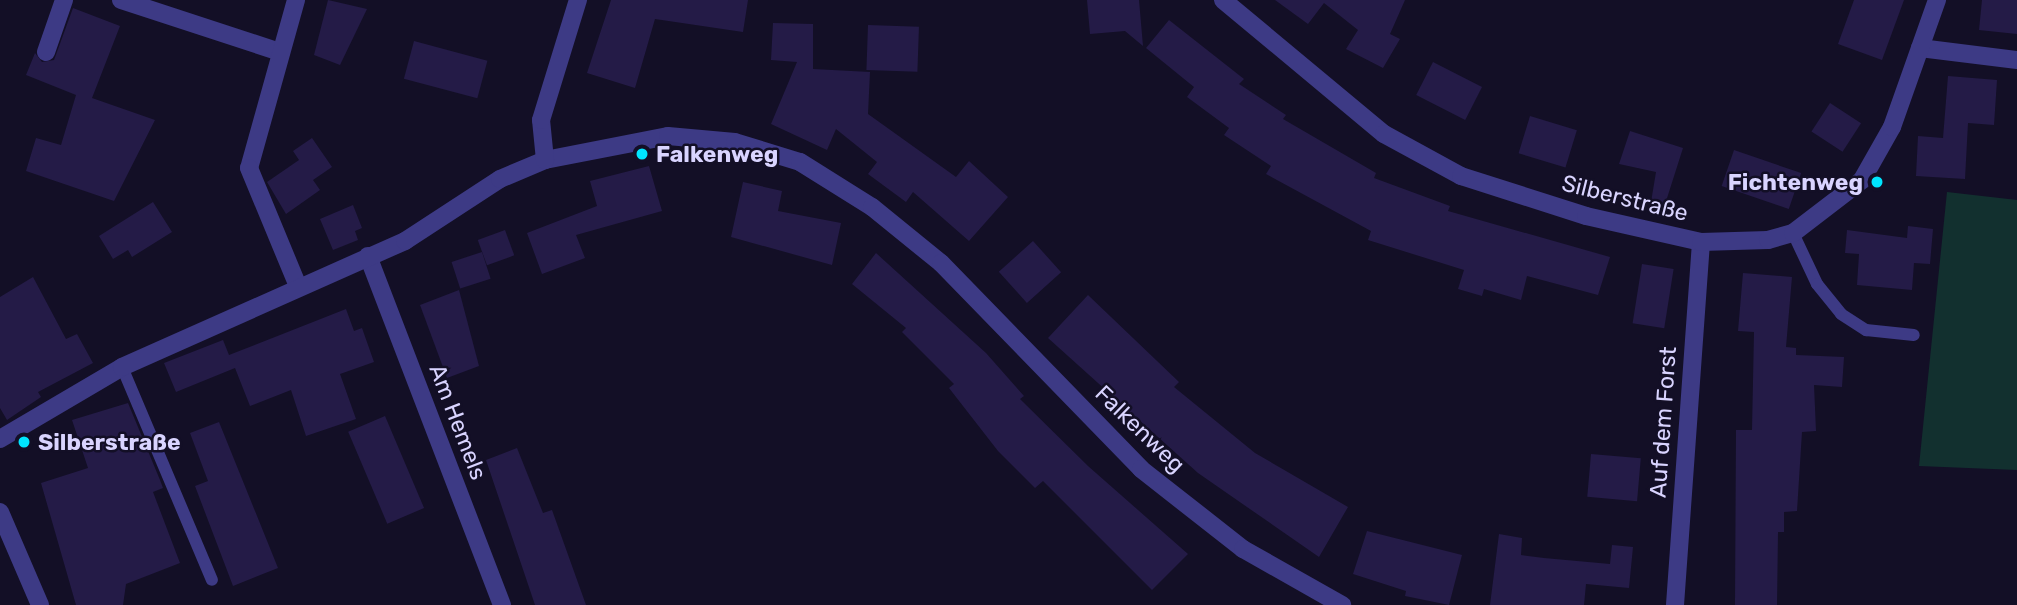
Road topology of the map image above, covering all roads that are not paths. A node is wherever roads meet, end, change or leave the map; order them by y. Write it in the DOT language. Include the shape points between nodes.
graph roads {
  1 [pos="64,0"];
  2 [pos="121,0"];
  3 [pos="296,0"];
  4 [pos="578,0"];
  5 [pos="1223,0"];
  6 [pos="1937,0"];
  7 [pos="1920,48"];
  8 [pos="277,51"];
  9 [pos="46,52"];
  10 [pos="2017,60"];
  11 [pos="545,160"];
  12 [pos="1793,233"];
  13 [pos="1701,242"];
  14 [pos="369,256"];
  15 [pos="297,284"];
  16 [pos="1914,335"];
  17 [pos="122,368"];
  18 [pos="0,439"];
  19 [pos="0,512"];
  20 [pos="212,580"];
  21 [pos="40,605"];
  22 [pos="502,605"];
  23 [pos="1342,605"];
  24 [pos="1675,605"];
  1 -- 9 [label="street"];
  2 -- 8 [label="street"];
  3 -- 8 [label="street"];
  4 -- 11 [label="street" via="541,120"];
  5 -- 13 [label="street, Silberstraße" via="1384,134 1461,176 1586,216"];
  6 -- 7 [label="street, Silberstraße"];
  7 -- 10 [label="street"];
  7 -- 12 [label="street, Silberstraße" via="1892,127 1862,180"];
  8 -- 15 [label="street" via="249,168"];
  11 -- 14 [label="street"];
  11 -- 23 [label="street, Falkenweg" via="668,136 735,142 800,162 872,207 941,263 1141,469 1242,548"];
  12 -- 13 [label="street, Silberstraße" via="1769,240"];
  12 -- 16 [label="lane" via="1817,284 1841,314 1866,330"];
  13 -- 24 [label="street, Auf dem Forst"];
  14 -- 15 [label="street"];
  14 -- 22 [label="street, Am Hemels"];
  15 -- 17 [label="street"];
  17 -- 18 [label="street"];
  17 -- 20 [label="lane"];
  19 -- 21 [label="street"];
}
